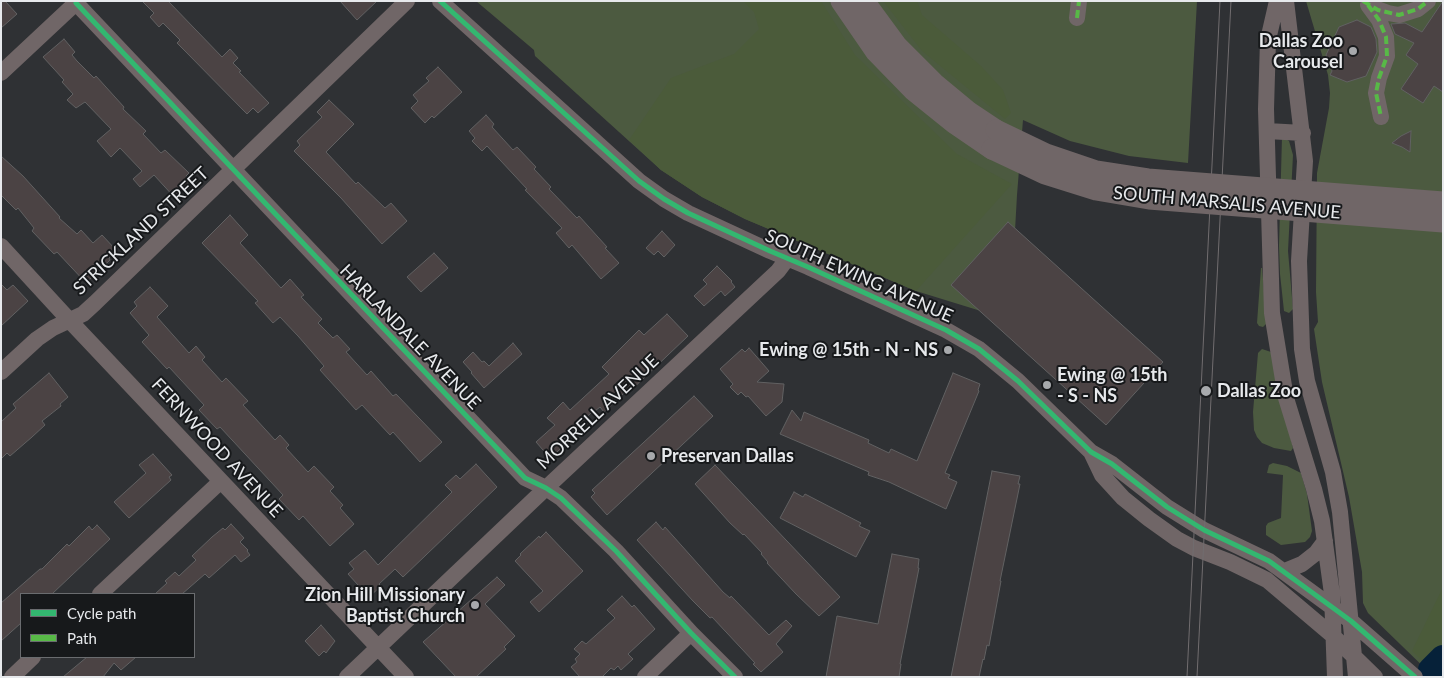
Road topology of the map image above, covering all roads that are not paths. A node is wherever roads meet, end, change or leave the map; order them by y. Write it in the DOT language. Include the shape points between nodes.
graph roads {
  1 [pos="407,1"];
  2 [pos="440,1"];
  3 [pos="841,1"];
  4 [pos="864,1"];
  5 [pos="1079,1"];
  6 [pos="1278,1"];
  7 [pos="1286,1"];
  8 [pos="1428,1"];
  9 [pos="77,2"];
  10 [pos="1366,3"];
  11 [pos="1077,18"];
  12 [pos="1,73"];
  13 [pos="1381,117"];
  14 [pos="1267,131"];
  15 [pos="1303,133"];
  16 [pos="994,140"];
  17 [pos="234,171"];
  18 [pos="1443,202"];
  19 [pos="1443,222"];
  20 [pos="1,246"];
  21 [pos="787,259"];
  22 [pos="70,321"];
  23 [pos="1301,323"];
  24 [pos="1275,338"];
  25 [pos="1,372"];
  26 [pos="1091,452"];
  27 [pos="221,481"];
  28 [pos="546,488"];
  29 [pos="1325,541"];
  30 [pos="1285,572"];
  31 [pos="101,593"];
  32 [pos="1332,607"];
  33 [pos="1351,621"];
  34 [pos="691,633"];
  35 [pos="1332,635"];
  36 [pos="378,648"];
  37 [pos="1354,656"];
  38 [pos="32,658"];
  39 [pos="12,677"];
  40 [pos="347,677"];
  41 [pos="406,677"];
  42 [pos="645,677"];
  43 [pos="735,677"];
  44 [pos="1334,677"];
  45 [pos="1356,677"];
  46 [pos="1375,677"];
  47 [pos="1415,677"];
  1 -- 17 [label="street, STRICKLAND STREET"];
  2 -- 21 [label="street, SOUTH EWING AVENUE" via="639,181 688,213"];
  3 -- 16 [label="main road, SOUTH MARSALIS AVENUE" via="876,52 913,90 954,122"];
  4 -- 16 [label="main road, SOUTH MARSALIS AVENUE" via="897,46"];
  5 -- 11 [label="street"];
  6 -- 14 [label="street" via="1268,40"];
  7 -- 15 [label="street"];
  8 -- 10 [label="street" via="1399,14 1383,12"];
  9 -- 12 [label="street"];
  9 -- 17 [label="street, HARLANDALE AVENUE"];
  10 -- 13 [label="street" via="1379,20 1386,37 1387,56 1376,93"];
  14 -- 15 [label="street"];
  14 -- 24 [label="street"];
  15 -- 23 [label="street" via="1305,161 1299,261"];
  16 -- 18 [label="main road, SOUTH MARSALIS AVENUE, bridge" via="1096,171 1148,179"];
  16 -- 19 [label="main road, SOUTH MARSALIS AVENUE, bridge" via="1045,174 1096,190 1149,199"];
  17 -- 22 [label="street, STRICKLAND STREET" via="95,303"];
  17 -- 28 [label="street, HARLANDALE AVENUE" via="525,478"];
  20 -- 22 [label="street, FERNWOOD AVENUE"];
  21 -- 26 [label="street, SOUTH EWING AVENUE" via="946,330 979,349 1018,381"];
  21 -- 28 [label="street, MORRELL AVENUE"];
  22 -- 25 [label="street, STRICKLAND STREET" via="37,339"];
  22 -- 27 [label="street, FERNWOOD AVENUE"];
  23 -- 24 [label="street"];
  23 -- 33 [label="street" via="1307,381 1340,512"];
  24 -- 29 [label="street" via="1286,398 1314,489"];
  26 -- 30 [label="street, SOUTH EWING AVENUE" via="1204,530"];
  26 -- 35 [label="street, SOUTH EWING AVENUE" via="1102,475 1149,519 1194,548 1267,580"];
  27 -- 31 [label="street"];
  27 -- 36 [label="street, FERNWOOD AVENUE"];
  28 -- 34 [label="street, HARLANDALE AVENUE" via="561,498 616,551"];
  28 -- 36 [label="street, MORRELL AVENUE"];
  29 -- 30 [label="street" via="1302,564"];
  29 -- 32 [label="street"];
  30 -- 32 [label="street, SOUTH EWING AVENUE"];
  32 -- 33 [label="street, SOUTH EWING AVENUE"];
  32 -- 35 [label="street"];
  33 -- 37 [label="street"];
  33 -- 47 [label="street, SOUTH EWING AVENUE"];
  34 -- 42 [label="street"];
  34 -- 43 [label="street, HARLANDALE AVENUE"];
  35 -- 37 [label="street, SOUTH EWING AVENUE"];
  35 -- 44 [label="street"];
  36 -- 40 [label="street, MORRELL AVENUE"];
  36 -- 41 [label="street, FERNWOOD AVENUE"];
  37 -- 45 [label="street"];
  37 -- 46 [label="street, SOUTH EWING AVENUE"];
  38 -- 39 [label="street"];
}
